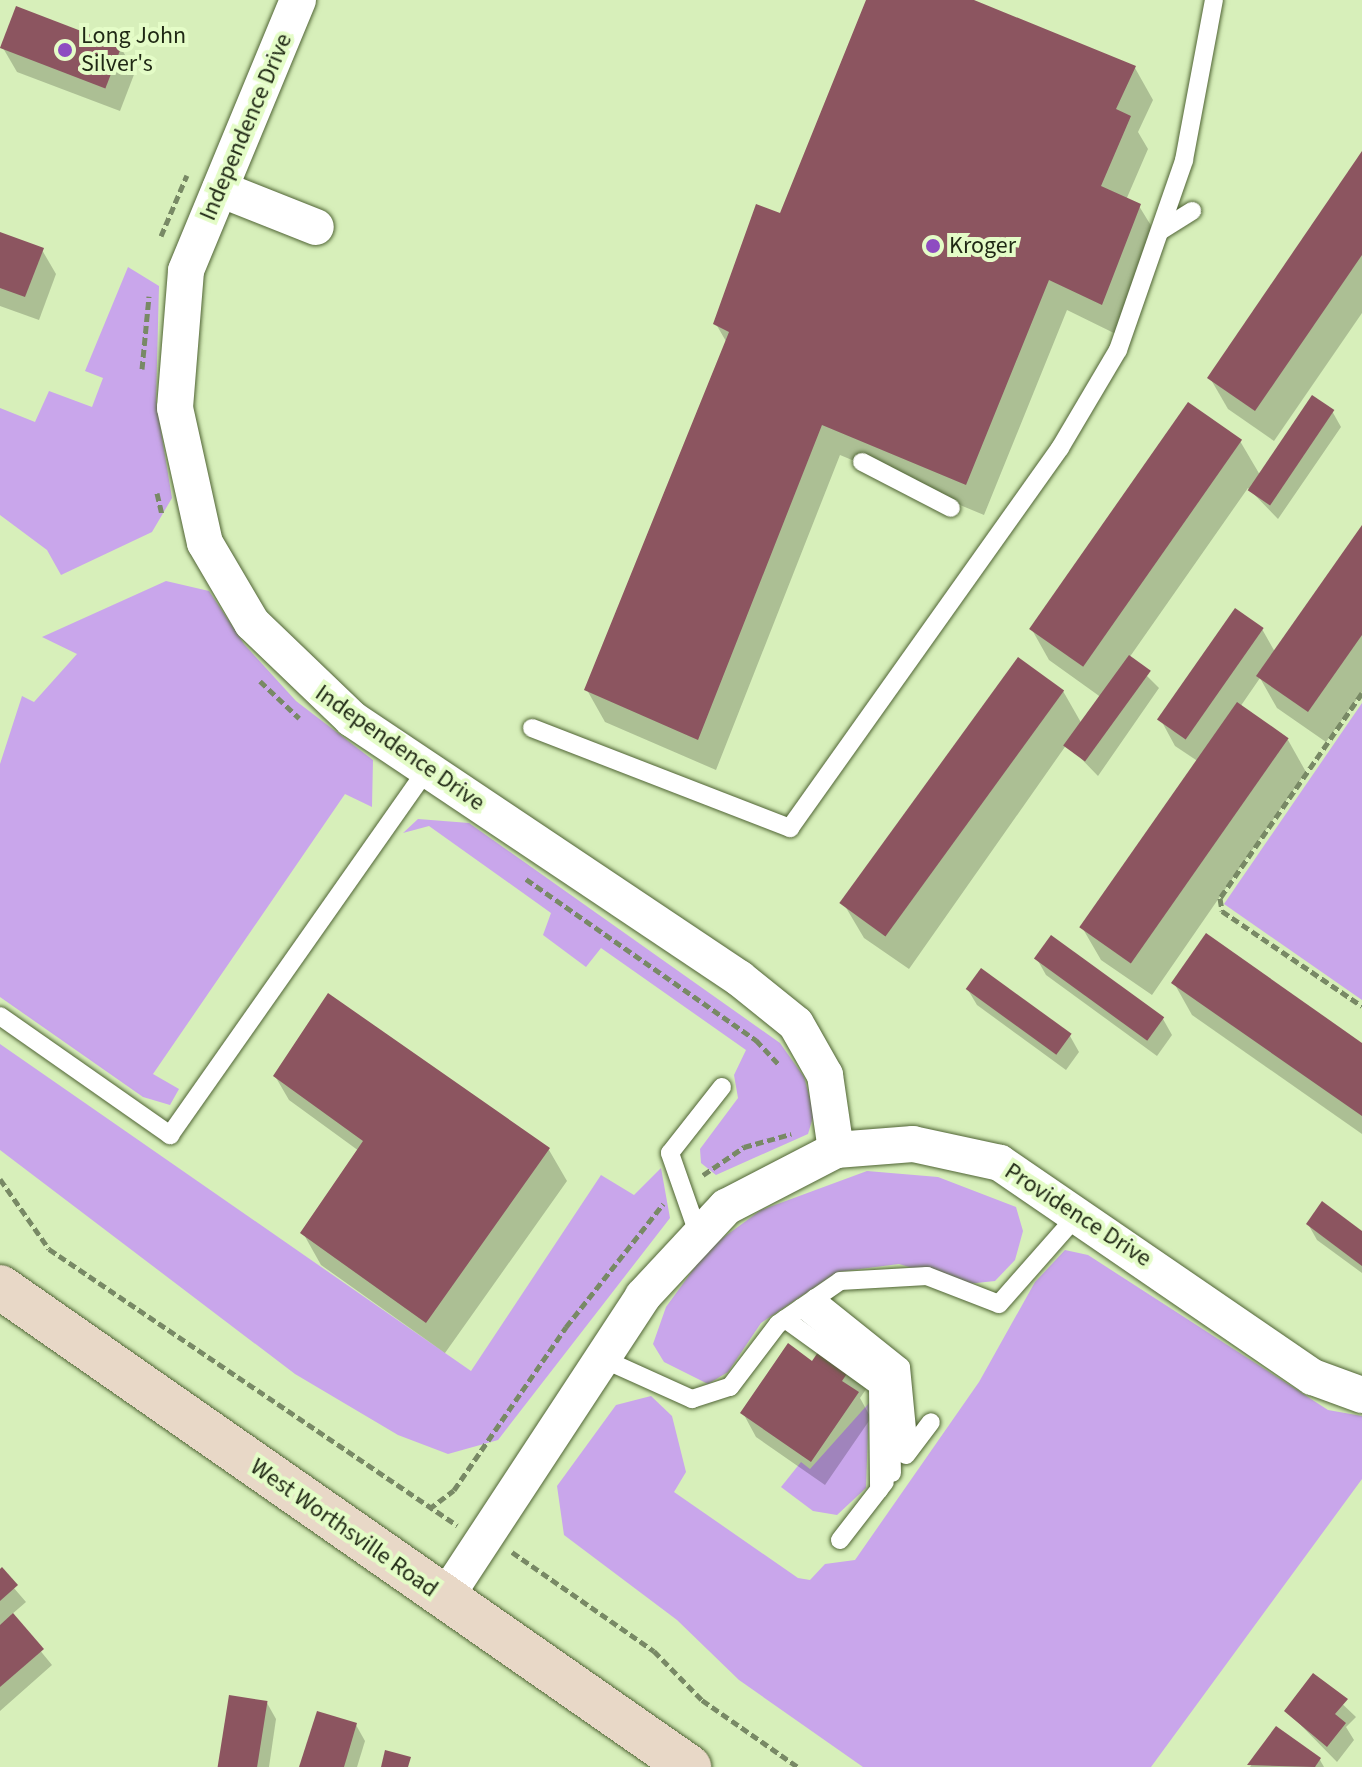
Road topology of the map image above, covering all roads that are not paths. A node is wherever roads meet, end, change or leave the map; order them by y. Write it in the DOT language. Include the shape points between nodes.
graph roads {
  1 [pos="298,0"];
  2 [pos="1214,0"];
  3 [pos="220,189"];
  4 [pos="1192,211"];
  5 [pos="316,227"];
  6 [pos="1160,231"];
  7 [pos="862,462"];
  8 [pos="951,508"];
  9 [pos="532,728"];
  10 [pos="427,769"];
  11 [pos="0,1016"];
  12 [pos="722,1087"];
  13 [pos="836,1150"];
  14 [pos="1080,1212"];
  15 [pos="699,1236"];
  16 [pos="0,1287"];
  17 [pos="808,1303"];
  18 [pos="785,1319"];
  19 [pos="601,1358"];
  20 [pos="1362,1395"];
  21 [pos="931,1422"];
  22 [pos="909,1450"];
  23 [pos="892,1473"];
  24 [pos="879,1490"];
  25 [pos="840,1540"];
  26 [pos="445,1598"];
  27 [pos="674,1763"];
  1 -- 3 [label="street, Independence Drive"];
  2 -- 6 [label="lane" via="1184,160"];
  3 -- 5 [label="street"];
  3 -- 10 [label="street, Independence Drive" via="186,271 175,408 205,543 252,623 303,680"];
  4 -- 6 [label="lane"];
  6 -- 9 [label="lane" via="1118,350 1060,448 790,828"];
  7 -- 8 [label="lane"];
  10 -- 11 [label="lane" via="170,1135"];
  10 -- 13 [label="street, Independence Drive" via="796,1024 825,1075"];
  12 -- 15 [label="lane" via="670,1153"];
  13 -- 14 [label="street, Providence Drive" via="913,1144 1000,1163"];
  13 -- 15 [label="street, Providence Drive" via="726,1207"];
  14 -- 17 [label="lane" via="999,1304 927,1276 840,1281"];
  14 -- 20 [label="street, Providence Drive" via="1313,1377"];
  15 -- 19 [label="street, Providence Drive" via="643,1296"];
  16 -- 26 [label="main road, West Worthsville Road"];
  17 -- 18 [label="lane"];
  17 -- 22 [label="lane" via="901,1367"];
  17 -- 23 [label="lane" via="890,1378"];
  18 -- 19 [label="lane" via="730,1387 692,1399"];
  18 -- 24 [label="lane" via="878,1386"];
  19 -- 26 [label="street, Providence Drive"];
  21 -- 22 [label="lane"];
  22 -- 23 [label="lane"];
  23 -- 24 [label="lane"];
  24 -- 25 [label="lane"];
  26 -- 27 [label="main road, West Worthsville Road"];
}
